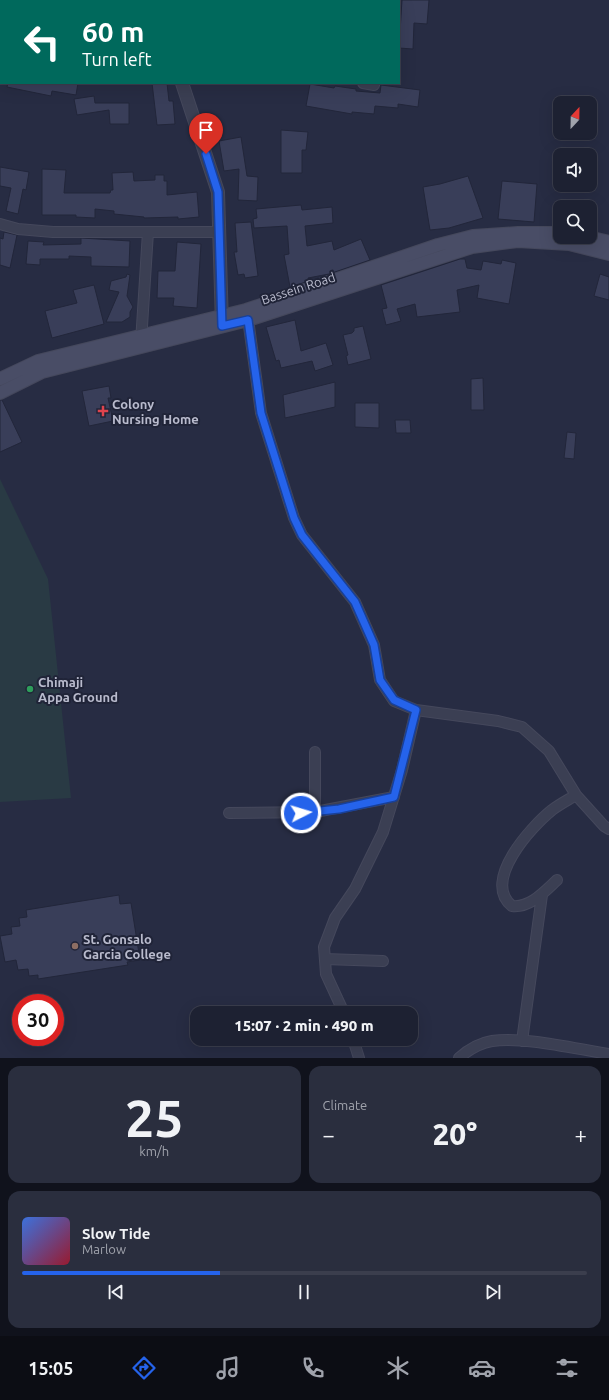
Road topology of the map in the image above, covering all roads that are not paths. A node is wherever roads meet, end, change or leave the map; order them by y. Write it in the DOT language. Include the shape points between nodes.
graph roads {
  1 [pos="182,84"];
  2 [pos="368,84"];
  3 [pos="374,85"];
  4 [pos="0,224"];
  5 [pos="148,232"];
  6 [pos="219,232"];
  7 [pos="553,233"];
  8 [pos="597,239"];
  9 [pos="609,242"];
  10 [pos="609,254"];
  11 [pos="247,315"];
  12 [pos="222,321"];
  13 [pos="141,342"];
  14 [pos="0,379"];
  15 [pos="0,393"];
  16 [pos="416,710"];
  17 [pos="315,752"];
  18 [pos="576,795"];
  19 [pos="394,797"];
  20 [pos="315,812"];
  21 [pos="229,813"];
  22 [pos="609,828"];
  23 [pos="557,880"];
  24 [pos="542,895"];
  25 [pos="325,959"];
  26 [pos="383,961"];
  27 [pos="341,1006"];
  28 [pos="522,1041"];
  29 [pos="355,1046"];
  30 [pos="609,1054"];
  31 [pos="359,1058"];
  32 [pos="459,1058"];
  1 -- 6 [label="street" via="218,192"];
  2 -- 3 [label="street"];
  4 -- 5 [label="street" via="18,229 53,232"];
  5 -- 6 [label="street"];
  5 -- 13 [label="street"];
  6 -- 12 [label="street"];
  7 -- 11 [label="main road, Bassein Road" via="472,236 438,245"];
  8 -- 9 [label="main road"];
  10 -- 11 [label="main road, Bassein Road" via="569,244 518,242 472,246"];
  11 -- 12 [label="main road, Bassein Road"];
  11 -- 16 [label="street" via="261,413 294,518 302,535 355,602 374,645 380,680 394,700"];
  12 -- 13 [label="main road, Bassein Road"];
  13 -- 14 [label="main road, Bassein Road" via="38,361"];
  13 -- 15 [label="main road, Bassein Road" via="42,372"];
  16 -- 18 [label="street" via="498,721 522,727 549,751"];
  16 -- 19 [label="street"];
  17 -- 20 [label="street"];
  18 -- 22 [label="street" via="604,826"];
  18 -- 24 [label="street" via="552,810 534,827 517,847 507,865 502,884 506,901 512,906 520,907"];
  19 -- 20 [label="street"];
  19 -- 25 [label="street" via="380,839 355,889 335,918 324,947"];
  20 -- 21 [label="street"];
  23 -- 24 [label="street"];
  24 -- 28 [label="street"];
  25 -- 26 [label="street"];
  25 -- 27 [label="street" via="326,974"];
  28 -- 30 [label="street"];
  28 -- 32 [label="street" via="491,1041"];
  29 -- 31 [label="street"];
}
